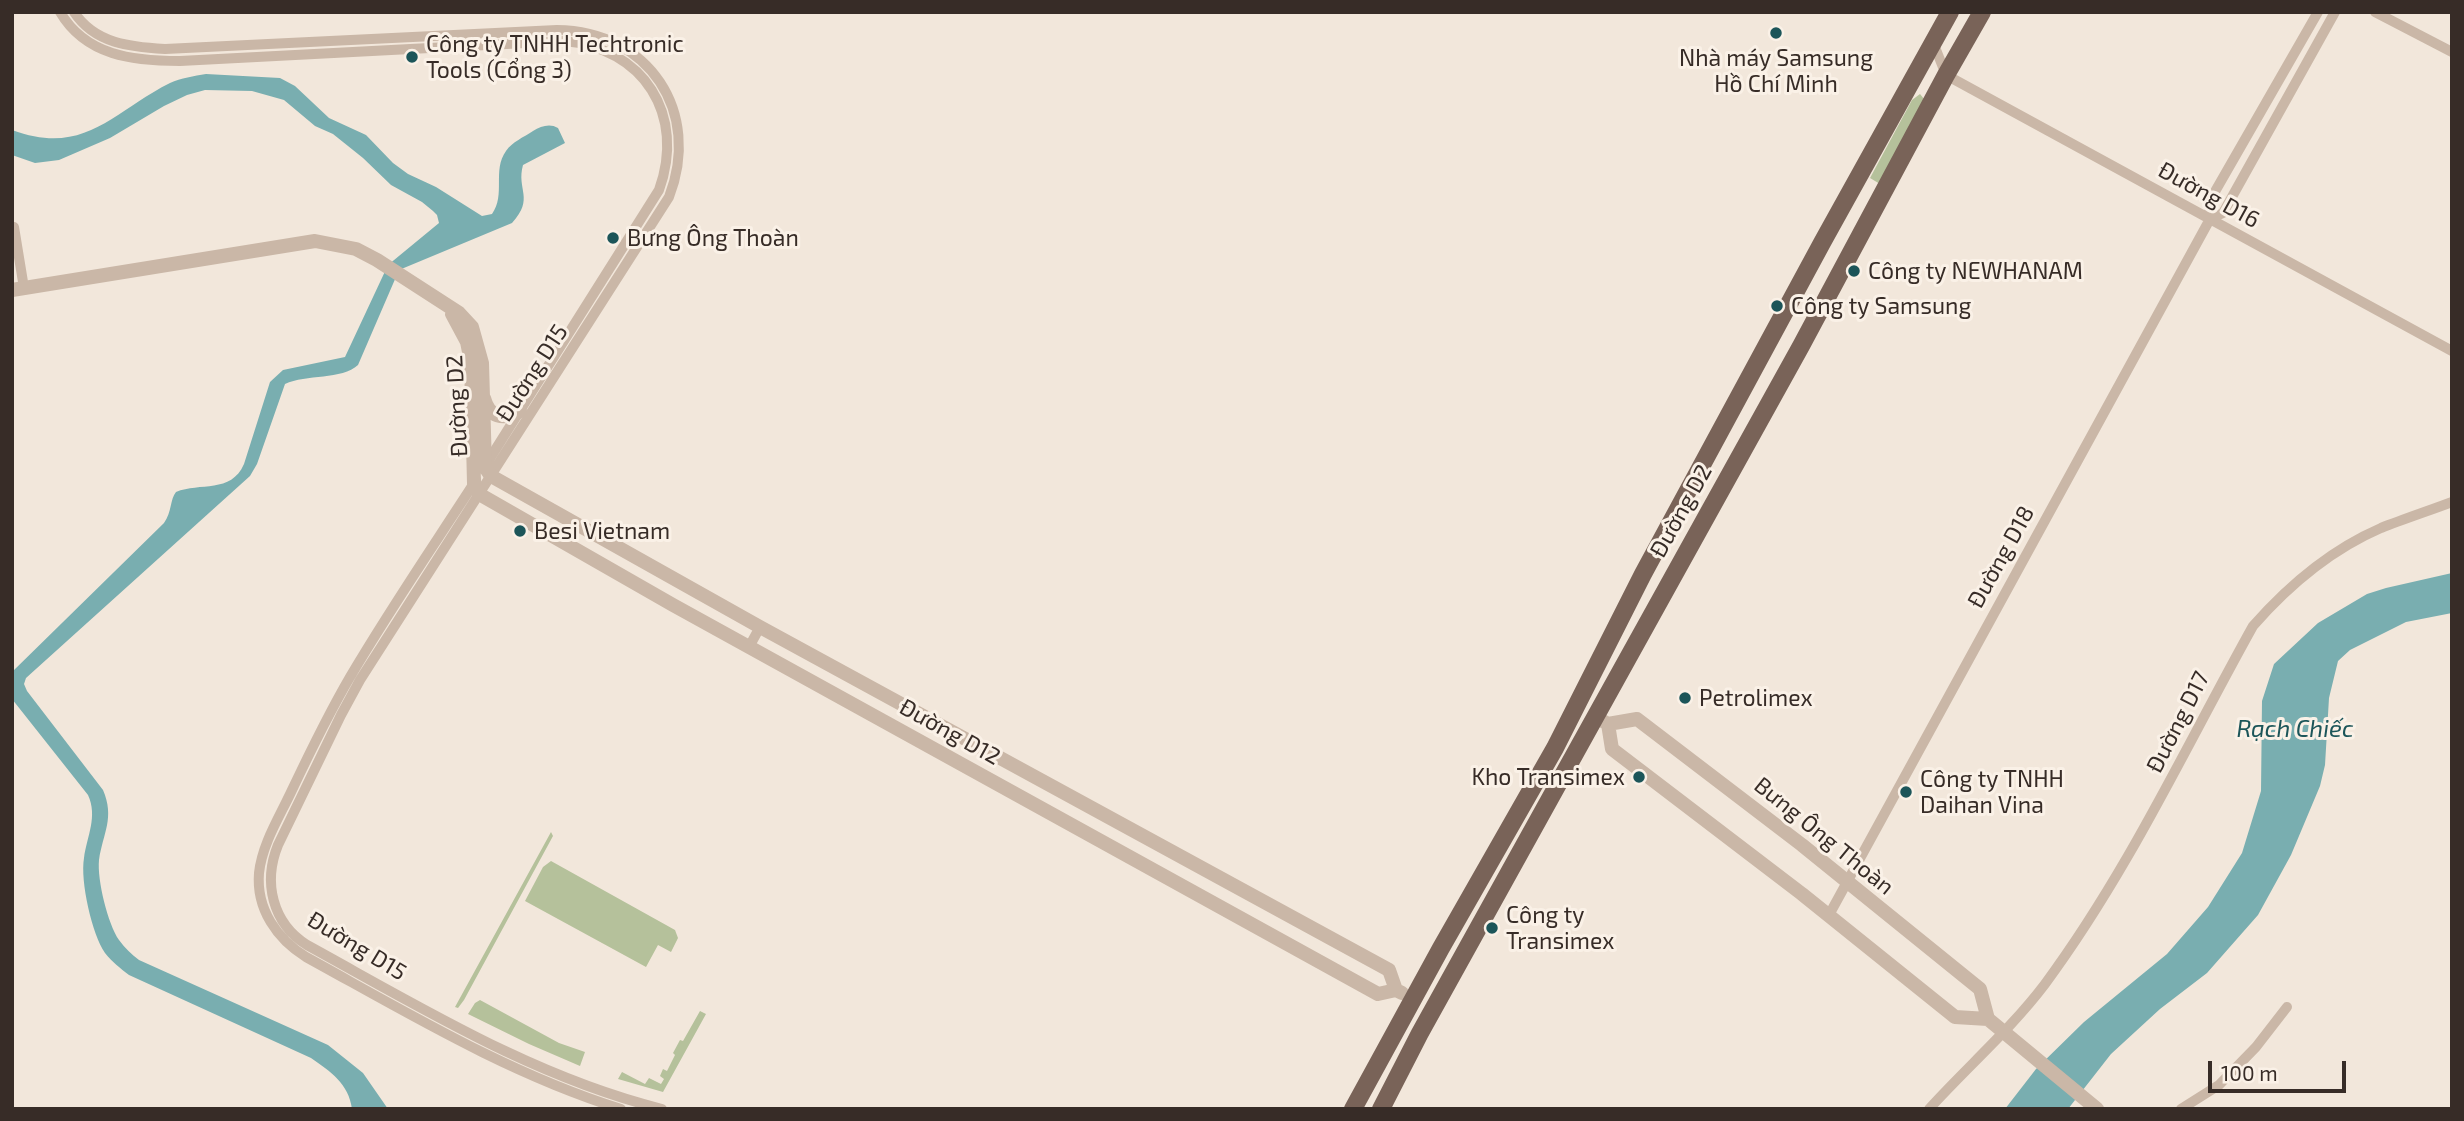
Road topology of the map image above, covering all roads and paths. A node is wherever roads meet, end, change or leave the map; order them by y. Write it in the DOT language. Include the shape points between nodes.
graph roads {
  1 [pos="60,12"];
  2 [pos="74,12"];
  3 [pos="1950,12"];
  4 [pos="1982,12"];
  5 [pos="2318,12"];
  6 [pos="2335,12"];
  7 [pos="2375,12"];
  8 [pos="447,42"];
  9 [pos="1933,42"];
  10 [pos="2452,52"];
  11 [pos="1946,75"];
  12 [pos="2210,219"];
  13 [pos="14,227"];
  14 [pos="18,289"];
  15 [pos="445,305"];
  16 [pos="2452,351"];
  17 [pos="483,396"];
  18 [pos="520,411"];
  19 [pos="488,471"];
  20 [pos="476,489"];
  21 [pos="2452,502"];
  22 [pos="760,627"];
  23 [pos="749,647"];
  24 [pos="1577,706"];
  25 [pos="1602,720"];
  26 [pos="1847,883"];
  27 [pos="1829,915"];
  28 [pos="1396,989"];
  29 [pos="1412,999"];
  30 [pos="2287,1007"];
  31 [pos="1436,1013"];
  32 [pos="1988,1019"];
  33 [pos="1400,1021"];
  34 [pos="2003,1031"];
  35 [pos="1406,1068"];
  36 [pos="2093,1105"];
  37 [pos="621,1109"];
  38 [pos="662,1109"];
  39 [pos="1344,1109"];
  40 [pos="1353,1109"];
  41 [pos="1381,1109"];
  42 [pos="1387,1109"];
  43 [pos="1929,1109"];
  44 [pos="2181,1109"];
  1 -- 8 [label="street, Đường D15" via="90,45 141,59 180,61"];
  2 -- 8 [label="street, Đường D15" via="87,28 110,40 165,50"];
  3 -- 9 [label="main road, Đường D2"];
  4 -- 11 [label="main road, Đường D2"];
  5 -- 12 [label="street, Đường D18" via="2209,202"];
  6 -- 12 [label="street, Đường D18" via="2223,213"];
  7 -- 10 [label="street"];
  8 -- 18 [label="street, Đường D15" via="564,41 593,46 617,56 638,73 659,103 666,126 667,163 656,197"];
  8 -- 19 [label="street, Đường D15" via="557,30 609,39 641,60 657,79 675,113 679,136 679,162 668,197"];
  9 -- 11 [label="street"];
  9 -- 24 [label="main road, Đường D2" via="1664,538 1633,594 1623,602"];
  11 -- 12 [label="street, Đường D16"];
  11 -- 25 [label="main road, Đường D2"];
  12 -- 16 [label="street, Đường D16"];
  12 -- 26 [label="street, Đường D18"];
  13 -- 14 [label="street"];
  14 -- 15 [label="street, Đường D2" via="314,241 356,249"];
  15 -- 17 [label="street, Đường D2" via="467,320 476,336"];
  15 -- 20 [label="street, Đường D2" via="463,333 471,362"];
  17 -- 18 [label="street" via="494,415 505,417"];
  17 -- 19 [label="street, Đường D2"];
  18 -- 19 [label="street, Đường D15"];
  19 -- 20 [label="street, Đường D15"];
  19 -- 22 [label="street, Đường D12"];
  20 -- 23 [label="street, Đường D12"];
  20 -- 37 [label="street, Đường D15" via="380,627 332,709 266,845 259,873 260,895 276,931 306,957 501,1062"];
  20 -- 38 [label="street, Đường D15" via="341,715 275,854 270,873 273,900 300,941 454,1026 569,1080"];
  21 -- 34 [label="street, Đường D17" via="2379,529 2334,553 2302,576 2253,626 2142,836 2043,986"];
  22 -- 23 [label="street"];
  22 -- 28 [label="street, Đường D12" via="1389,970"];
  23 -- 28 [label="street, Đường D12" via="1378,994"];
  24 -- 25 [label="main road"];
  24 -- 29 [label="main road, Đường D2"];
  25 -- 26 [label="street, Bưng Ông Thoàn" via="1637,719"];
  25 -- 27 [label="street" via="1612,748"];
  25 -- 31 [label="main road, Đường D2"];
  26 -- 27 [label="street, Đường D18"];
  26 -- 32 [label="street, Bưng Ông Thoàn" via="1980,989"];
  27 -- 32 [label="street" via="1955,1017"];
  28 -- 29 [label="street, Đường D12"];
  29 -- 31 [label="main road"];
  29 -- 33 [label="main road, Đường D2"];
  30 -- 44 [label="street" via="2219,1085"];
  31 -- 35 [label="main road, Đường D2" via="1420,1033 1419,1050"];
  32 -- 34 [label="street"];
  33 -- 39 [label="main road, Đường D2" via="1383,1039"];
  33 -- 40 [label="main road, Đường D2"];
  34 -- 36 [label="street"];
  34 -- 43 [label="street, Đường D17"];
  35 -- 41 [label="main road, Đường D2"];
  35 -- 42 [label="main road, Đường D2"];
}
